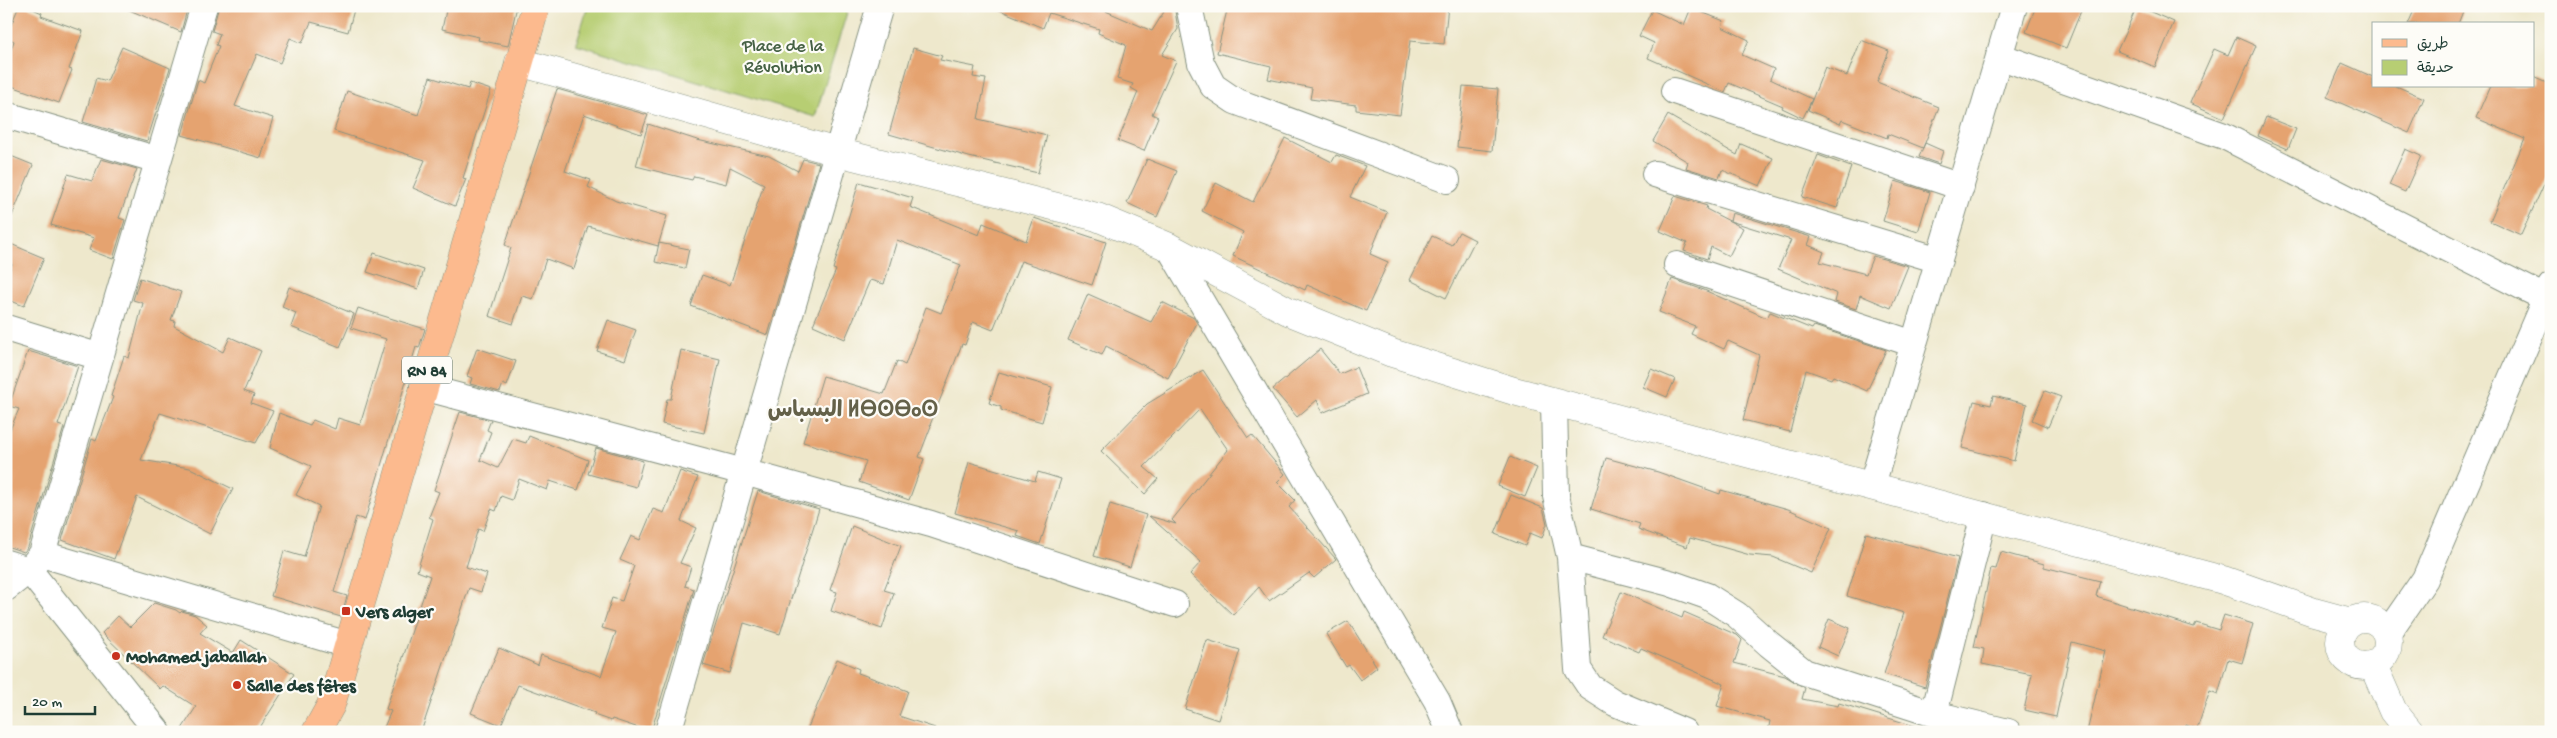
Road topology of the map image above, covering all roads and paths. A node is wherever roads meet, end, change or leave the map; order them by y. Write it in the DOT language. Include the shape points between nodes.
graph roads {
  1 [pos="204,6"];
  2 [pos="536,6"];
  3 [pos="880,6"];
  4 [pos="1189,6"];
  5 [pos="2014,6"];
  6 [pos="1999,56"];
  7 [pos="519,62"];
  8 [pos="1674,91"];
  9 [pos="6,115"];
  10 [pos="837,152"];
  11 [pos="158,160"];
  12 [pos="1655,174"];
  13 [pos="1447,180"];
  14 [pos="1961,187"];
  15 [pos="1169,247"];
  16 [pos="1939,260"];
  17 [pos="1677,265"];
  18 [pos="2548,292"];
  19 [pos="6,328"];
  20 [pos="1914,344"];
  21 [pos="100,357"];
  22 [pos="422,387"];
  23 [pos="1554,402"];
  24 [pos="744,472"];
  25 [pos="1872,485"];
  26 [pos="1984,515"];
  27 [pos="1570,557"];
  28 [pos="26,563"];
  29 [pos="6,588"];
  30 [pos="1175,604"];
  31 [pos="2352,622"];
  32 [pos="2387,634"];
  33 [pos="348,645"];
  34 [pos="2373,665"];
  35 [pos="1934,714"];
  36 [pos="158,732"];
  37 [pos="316,732"];
  38 [pos="668,732"];
  39 [pos="1450,732"];
  40 [pos="1684,732"];
  41 [pos="2008,732"];
  42 [pos="2410,732"];
  1 -- 11 [label="street"];
  2 -- 7 [label="main road, RN 84"];
  3 -- 10 [label="street"];
  4 -- 13 [label="street" via="1201,63 1214,86 1236,101"];
  5 -- 6 [label="street"];
  6 -- 14 [label="street"];
  6 -- 18 [label="street" via="2224,136"];
  7 -- 10 [label="street"];
  7 -- 22 [label="main road, RN 84"];
  8 -- 14 [label="street"];
  9 -- 11 [label="street"];
  10 -- 15 [label="street" via="1097,217"];
  10 -- 24 [label="street"];
  11 -- 21 [label="street"];
  12 -- 16 [label="street"];
  14 -- 16 [label="street"];
  15 -- 23 [label="street" via="1296,315 1392,353"];
  15 -- 39 [label="street" via="1437,701"];
  16 -- 20 [label="street"];
  17 -- 20 [label="street"];
  18 -- 32 [label="street" via="2425,579"];
  19 -- 21 [label="street"];
  20 -- 25 [label="street"];
  21 -- 28 [label="street"];
  22 -- 24 [label="street"];
  22 -- 33 [label="main road, RN 84"];
  23 -- 25 [label="street"];
  23 -- 27 [label="street" via="1556,496"];
  24 -- 30 [label="street" via="931,524"];
  24 -- 38 [label="street"];
  25 -- 26 [label="street"];
  26 -- 31 [label="street" via="2223,580"];
  26 -- 35 [label="street"];
  27 -- 35 [label="street" via="1707,596 1737,615 1804,672"];
  27 -- 40 [label="street" via="1578,669 1590,687 1615,703"];
  28 -- 29 [label="street"];
  28 -- 33 [label="street"];
  28 -- 36 [label="street"];
  31 -- 32 [label="street" via="2368,618 2382,626"];
  31 -- 34 [label="street" via="2342,632 2341,649 2351,662"];
  32 -- 34 [label="street" via="2387,650 2383,658"];
  33 -- 37 [label="main road, RN 84" via="331,705"];
  34 -- 42 [label="street" via="2393,711"];
  35 -- 41 [label="street"];
}
